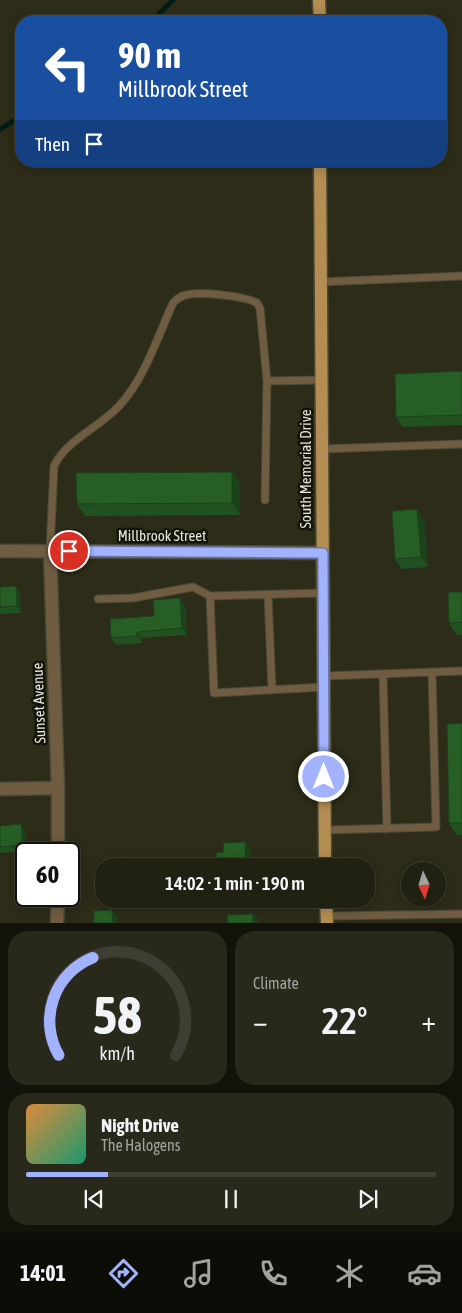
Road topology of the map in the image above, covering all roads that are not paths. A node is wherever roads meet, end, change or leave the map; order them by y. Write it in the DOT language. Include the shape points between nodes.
graph roads {
  1 [pos="319,0"];
  2 [pos="320,15"];
  3 [pos="320,167"];
  4 [pos="462,276"];
  5 [pos="321,282"];
  6 [pos="322,380"];
  7 [pos="268,381"];
  8 [pos="462,444"];
  9 [pos="322,449"];
  10 [pos="265,500"];
  11 [pos="0,551"];
  12 [pos="50,551"];
  13 [pos="323,553"];
  14 [pos="268,594"];
  15 [pos="323,594"];
  16 [pos="210,596"];
  17 [pos="98,599"];
  18 [pos="462,671"];
  19 [pos="432,672"];
  20 [pos="383,674"];
  21 [pos="324,682"];
  22 [pos="272,690"];
  23 [pos="58,788"];
  24 [pos="0,789"];
  25 [pos="387,829"];
  26 [pos="325,830"];
  27 [pos="58,842"];
  28 [pos="325,858"];
  29 [pos="58,907"];
  30 [pos="462,914"];
  31 [pos="396,919"];
  32 [pos="327,920"];
  33 [pos="57,923"];
  1 -- 2 [label="main road"];
  3 -- 5 [label="main road, South Memorial Drive"];
  4 -- 5 [label="lane"];
  5 -- 6 [label="main road, South Memorial Drive"];
  6 -- 7 [label="lane"];
  6 -- 9 [label="main road, South Memorial Drive"];
  7 -- 10 [label="lane"];
  7 -- 12 [label="lane" via="257,302 248,298 204,294 178,298 145,366 119,407 60,454 54,466"];
  8 -- 9 [label="lane"];
  9 -- 13 [label="main road, South Memorial Drive"];
  11 -- 12 [label="street, Millbrook Street"];
  12 -- 13 [label="street, Millbrook Street"];
  12 -- 23 [label="street, Sunset Avenue"];
  13 -- 15 [label="main road, South Memorial Drive"];
  14 -- 15 [label="lane"];
  14 -- 16 [label="lane"];
  14 -- 22 [label="lane"];
  15 -- 21 [label="main road, South Memorial Drive"];
  16 -- 17 [label="lane" via="193,587 133,598"];
  16 -- 22 [label="lane" via="214,693"];
  18 -- 19 [label="lane"];
  19 -- 20 [label="lane"];
  19 -- 25 [label="lane" via="436,827"];
  20 -- 21 [label="lane"];
  20 -- 25 [label="lane"];
  21 -- 22 [label="lane"];
  21 -- 26 [label="main road, South Memorial Drive"];
  23 -- 24 [label="street"];
  23 -- 27 [label="street, Sunset Avenue"];
  25 -- 26 [label="lane"];
  26 -- 28 [label="main road, South Memorial Drive"];
  29 -- 33 [label="street"];
  30 -- 31 [label="lane"];
  31 -- 32 [label="lane"];
}
